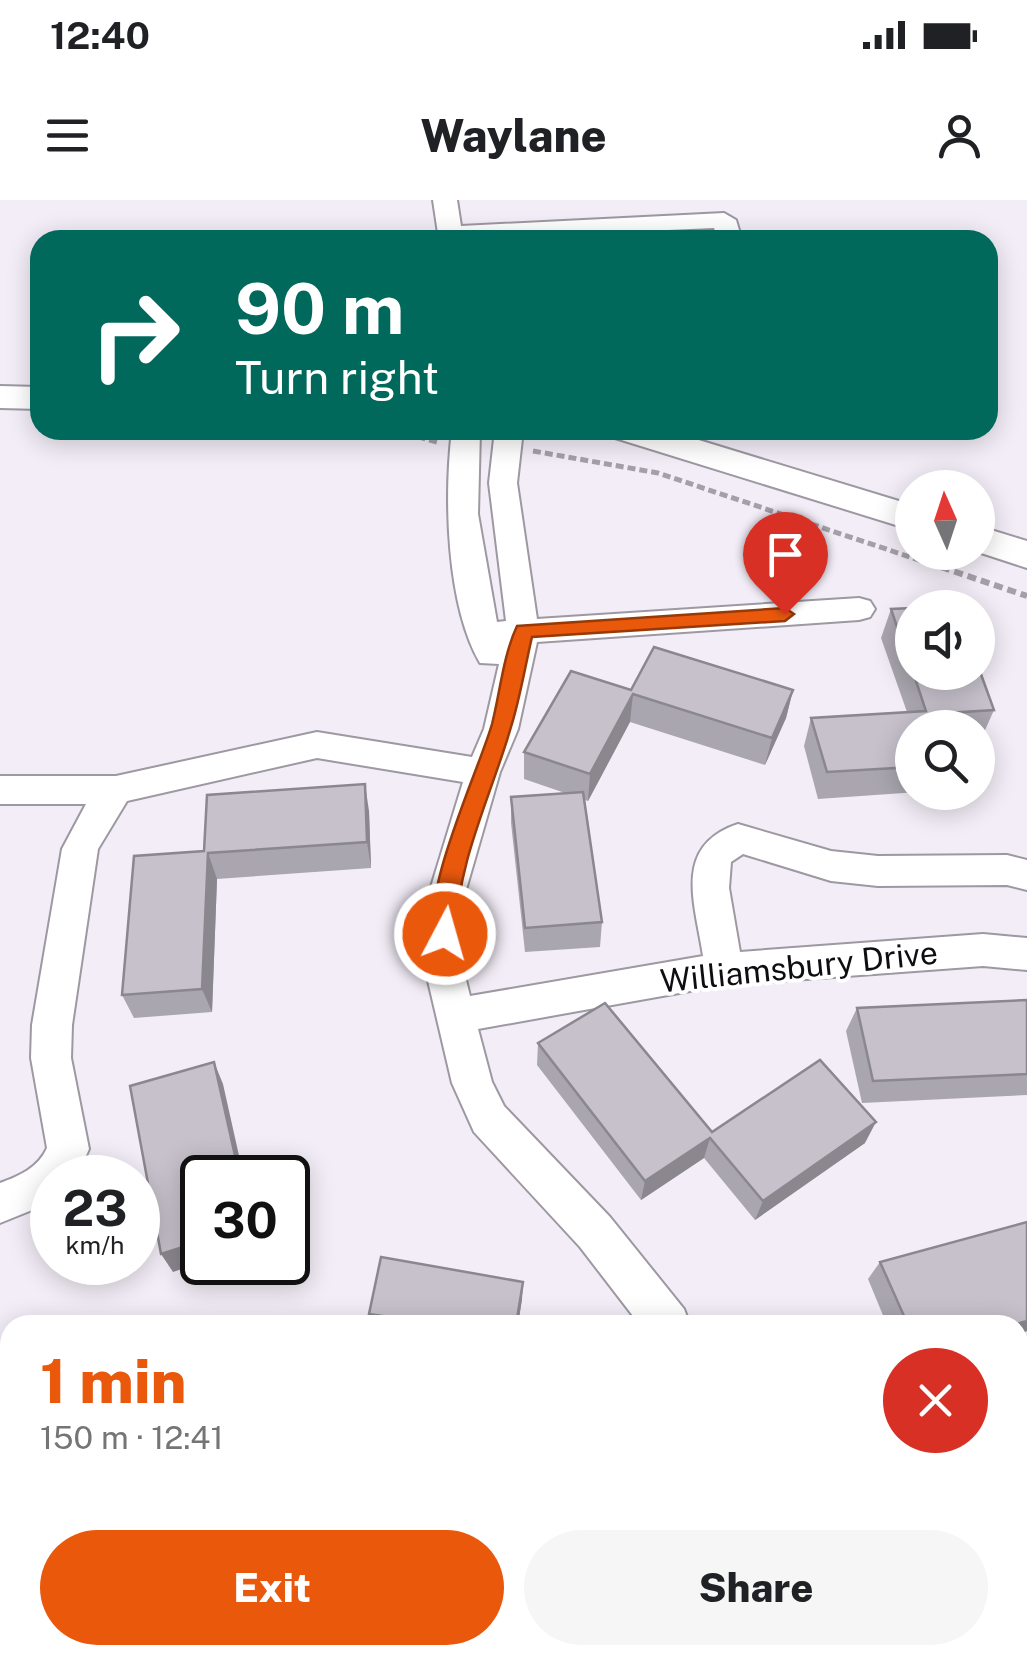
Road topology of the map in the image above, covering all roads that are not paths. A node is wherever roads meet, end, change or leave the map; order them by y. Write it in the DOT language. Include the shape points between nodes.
graph roads {
  1 [pos="445,200"];
  2 [pos="449,230"];
  3 [pos="563,230"];
  4 [pos="727,230"];
  5 [pos="0,397"];
  6 [pos="30,398"];
  7 [pos="465,440"];
  8 [pos="507,440"];
  9 [pos="660,440"];
  10 [pos="895,513"];
  11 [pos="995,544"];
  12 [pos="1027,554"];
  13 [pos="859,610"];
  14 [pos="524,631"];
  15 [pos="483,634"];
  16 [pos="507,700"];
  17 [pos="483,772"];
  18 [pos="0,790"];
  19 [pos="116,790"];
  20 [pos="1027,875"];
  21 [pos="1027,954"];
  22 [pos="724,969"];
  23 [pos="454,1016"];
  24 [pos="0,1203"];
  25 [pos="660,1315"];
  1 -- 2 [label="street"];
  3 -- 4 [label="street" via="724,220"];
  5 -- 6 [label="main road"];
  7 -- 15 [label="street" via="462,484"];
  8 -- 14 [label="street" via="503,483"];
  9 -- 10 [label="main road"];
  11 -- 12 [label="main road"];
  13 -- 14 [label="street"];
  14 -- 15 [label="street"];
  14 -- 16 [label="street"];
  15 -- 16 [label="street"];
  16 -- 17 [label="street"];
  17 -- 19 [label="street" via="317,745"];
  17 -- 23 [label="street" via="446,900 444,968"];
  18 -- 19 [label="street"];
  19 -- 24 [label="street" via="80,848 52,1025 51,1058 68,1150 57,1173"];
  20 -- 22 [label="street" via="831,866 738,838 713,855 711,888"];
  21 -- 22 [label="street, Williamsbury Drive" via="983,950"];
  22 -- 23 [label="street, Williamsbury Drive"];
  23 -- 25 [label="street" via="472,1083 490,1119 595,1232"];
}
